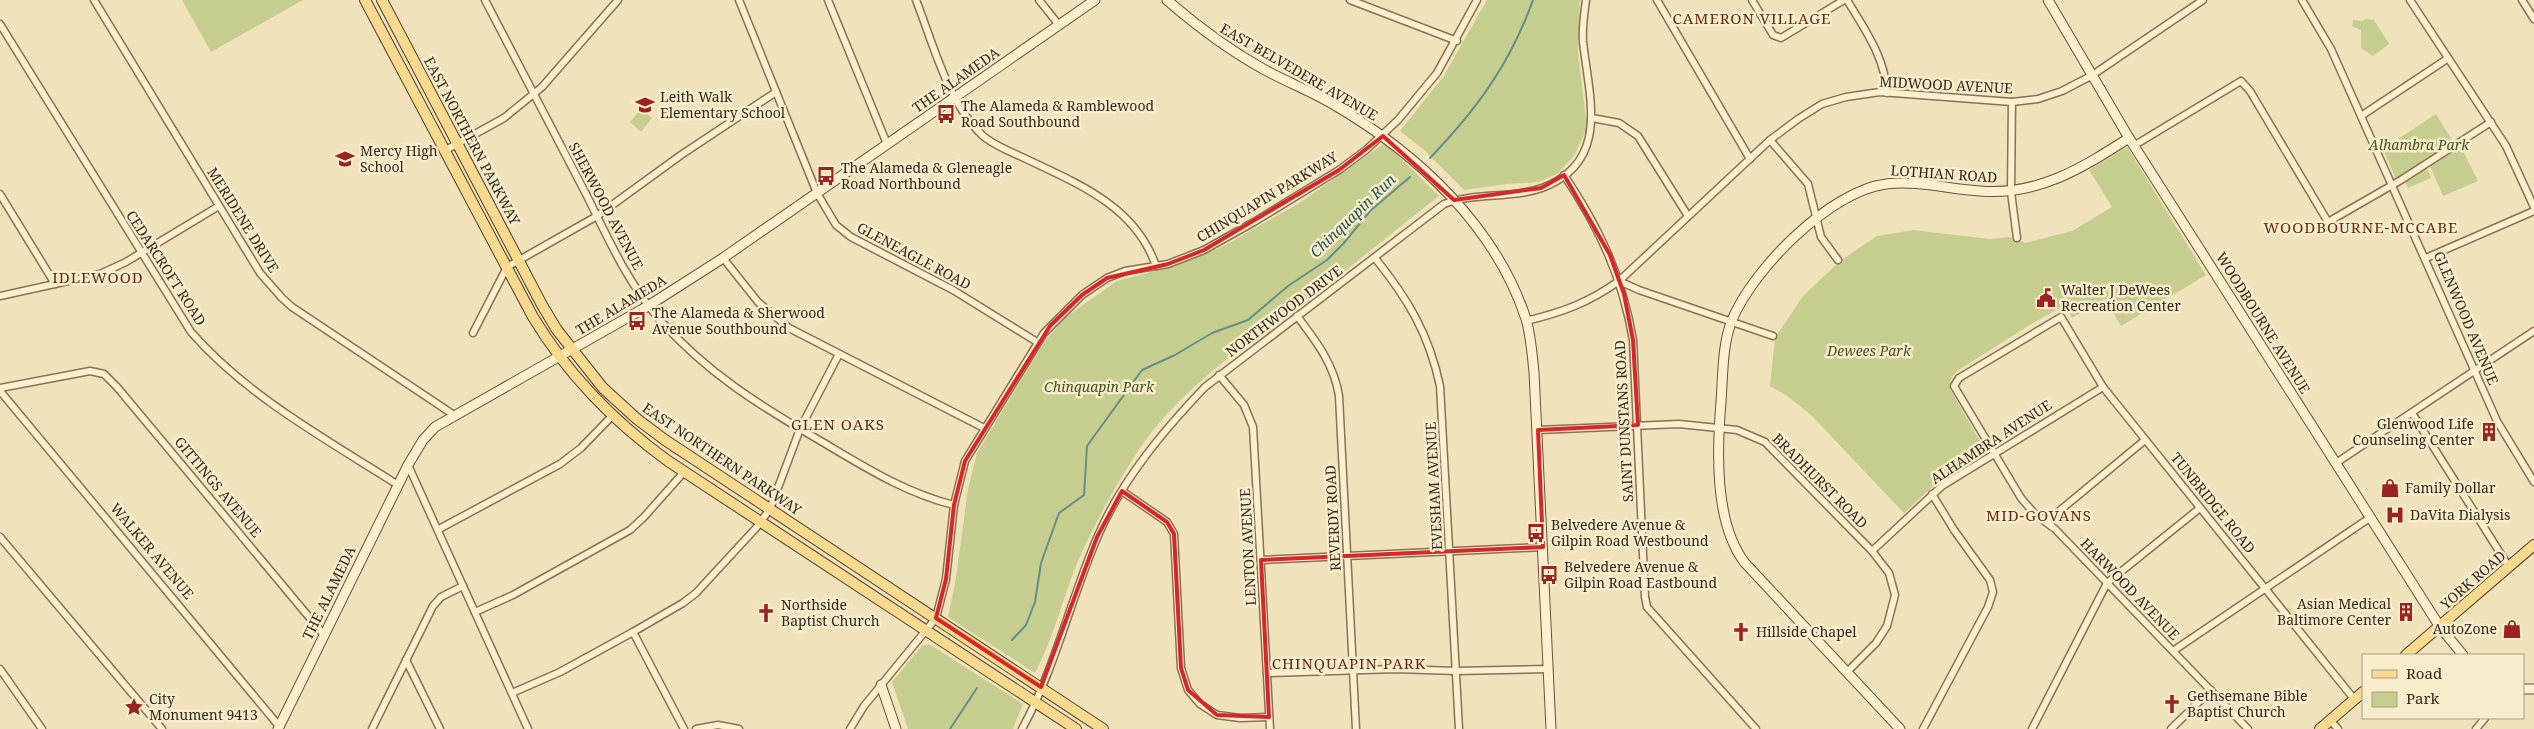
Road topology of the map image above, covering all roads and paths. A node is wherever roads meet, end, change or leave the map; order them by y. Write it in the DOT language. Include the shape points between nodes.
graph roads {
  1 [pos="94,0"];
  2 [pos="364,0"];
  3 [pos="382,0"];
  4 [pos="485,0"];
  5 [pos="618,0"];
  6 [pos="739,0"];
  7 [pos="828,0"];
  8 [pos="916,0"];
  9 [pos="1039,0"];
  10 [pos="1095,0"];
  11 [pos="1167,0"];
  12 [pos="1350,0"];
  13 [pos="1477,0"];
  14 [pos="1586,0"];
  15 [pos="1657,0"];
  16 [pos="1752,0"];
  17 [pos="1845,0"];
  18 [pos="2048,0"];
  19 [pos="2203,0"];
  20 [pos="2302,0"];
  21 [pos="2410,0"];
  22 [pos="2522,0"];
  23 [pos="2534,18"];
  24 [pos="0,24"];
  25 [pos="1059,25"];
  26 [pos="1457,41"];
  27 [pos="2447,59"];
  28 [pos="2091,76"];
  29 [pos="776,92"];
  30 [pos="1887,93"];
  31 [pos="534,94"];
  32 [pos="955,98"];
  33 [pos="2012,102"];
  34 [pos="2361,116"];
  35 [pos="1592,118"];
  36 [pos="2491,122"];
  37 [pos="1383,136"];
  38 [pos="1770,140"];
  39 [pos="2132,142"];
  40 [pos="459,143"];
  41 [pos="887,144"];
  42 [pos="444,151"];
  43 [pos="1750,159"];
  44 [pos="1564,175"];
  45 [pos="2392,184"];
  46 [pos="2011,192"];
  47 [pos="817,193"];
  48 [pos="0,194"];
  49 [pos="1454,200"];
  50 [pos="219,206"];
  51 [pos="2534,207"];
  52 [pos="2534,211"];
  53 [pos="597,216"];
  54 [pos="1688,216"];
  55 [pos="1816,220"];
  56 [pos="2018,238"];
  57 [pos="140,254"];
  58 [pos="723,258"];
  59 [pos="1375,258"];
  60 [pos="2426,258"];
  61 [pos="519,260"];
  62 [pos="1838,260"];
  63 [pos="1156,266"];
  64 [pos="506,267"];
  65 [pos="1619,281"];
  66 [pos="55,284"];
  67 [pos="0,296"];
  68 [pos="648,306"];
  69 [pos="1297,316"];
  70 [pos="1526,321"];
  71 [pos="1732,321"];
  72 [pos="2534,331"];
  73 [pos="473,332"];
  74 [pos="1773,336"];
  75 [pos="1037,342"];
  76 [pos="572,350"];
  77 [pos="839,354"];
  78 [pos="559,356"];
  79 [pos="2476,369"];
  80 [pos="1219,375"];
  81 [pos="1954,386"];
  82 [pos="2103,387"];
  83 [pos="0,389"];
  84 [pos="2412,413"];
  85 [pos="454,415"];
  86 [pos="612,416"];
  87 [pos="1638,424"];
  88 [pos="984,428"];
  89 [pos="1719,428"];
  90 [pos="800,429"];
  91 [pos="1538,430"];
  92 [pos="2146,440"];
  93 [pos="1994,452"];
  94 [pos="2336,463"];
  95 [pos="408,465"];
  96 [pos="684,472"];
  97 [pos="2534,482"];
  98 [pos="398,485"];
  99 [pos="1122,491"];
  100 [pos="1932,494"];
  101 [pos="954,505"];
  102 [pos="2200,508"];
  103 [pos="770,509"];
  104 [pos="2371,518"];
  105 [pos="761,522"];
  106 [pos="2046,522"];
  107 [pos="438,529"];
  108 [pos="0,537"];
  109 [pos="2534,545"];
  110 [pos="1543,548"];
  111 [pos="1450,551"];
  112 [pos="1872,551"];
  113 [pos="1347,556"];
  114 [pos="1261,560"];
  115 [pos="2509,567"];
  116 [pos="2107,583"];
  117 [pos="463,586"];
  118 [pos="2266,588"];
  119 [pos="475,612"];
  120 [pos="936,618"];
  121 [pos="2440,627"];
  122 [pos="927,631"];
  123 [pos="633,632"];
  124 [pos="324,635"];
  125 [pos="2173,651"];
  126 [pos="2407,654"];
  127 [pos="2462,654"];
  128 [pos="406,660"];
  129 [pos="0,669"];
  130 [pos="1549,669"];
  131 [pos="1353,671"];
  132 [pos="1456,671"];
  133 [pos="1847,672"];
  134 [pos="1267,673"];
  135 [pos="881,685"];
  136 [pos="1041,687"];
  137 [pos="2211,690"];
  138 [pos="512,693"];
  139 [pos="2362,693"];
  140 [pos="2354,699"];
  141 [pos="1036,703"];
  142 [pos="1269,716"];
  143 [pos="2484,719"];
  144 [pos="2330,720"];
  145 [pos="279,728"];
  146 [pos="42,729"];
  147 [pos="162,729"];
  148 [pos="372,729"];
  149 [pos="440,729"];
  150 [pos="528,729"];
  151 [pos="684,729"];
  152 [pos="696,729"];
  153 [pos="739,729"];
  154 [pos="850,729"];
  155 [pos="896,729"];
  156 [pos="1022,729"];
  157 [pos="1076,729"];
  158 [pos="1103,729"];
  159 [pos="1270,729"];
  160 [pos="1356,729"];
  161 [pos="1459,729"];
  162 [pos="1551,729"];
  163 [pos="1756,729"];
  164 [pos="1900,729"];
  165 [pos="1923,729"];
  166 [pos="2032,729"];
  167 [pos="2171,729"];
  168 [pos="2248,729"];
  169 [pos="2320,729"];
  170 [pos="2338,729"];
  171 [pos="2476,729"];
  1 -- 50 [label="street, MERIDENE DRIVE"];
  2 -- 42 [label="main road, EAST NORTHERN PARKWAY"];
  3 -- 40 [label="main road, EAST NORTHERN PARKWAY"];
  4 -- 31 [label="street, SHERWOOD AVENUE"];
  5 -- 31 [label="street"];
  6 -- 29 [label="street, GLENEAGLE ROAD"];
  7 -- 41 [label="street"];
  8 -- 32 [label="street"];
  9 -- 25 [label="street"];
  10 -- 25 [label="street, THE ALAMEDA"];
  11 -- 37 [label="street, EAST BELVEDERE AVENUE" via="1228,49 1336,106"];
  12 -- 26 [label="street"];
  13 -- 26 [label="street, CHINQUAPIN PARKWAY"];
  14 -- 35 [label="street, NORTHWOOD DRIVE" via="1583,40"];
  15 -- 43 [label="street"];
  16 -- 17 [label="street" via="1773,35 1781,38"];
  17 -- 30 [label="street" via="1879,56"];
  18 -- 28 [label="street, WOODBOURNE AVENUE"];
  19 -- 28 [label="street, MIDWOOD AVENUE"];
  20 -- 34 [label="street, GLENWOOD AVENUE" via="2324,34"];
  21 -- 27 [label="street"];
  22 -- 23 [label="street"];
  24 -- 57 [label="street, CEDARCROFT ROAD"];
  25 -- 32 [label="street, THE ALAMEDA"];
  26 -- 37 [label="street, CHINQUAPIN PARKWAY" via="1426,88"];
  27 -- 34 [label="street"];
  27 -- 36 [label="street"];
  28 -- 33 [label="street, MIDWOOD AVENUE" via="2050,96"];
  28 -- 39 [label="street, WOODBOURNE AVENUE"];
  29 -- 47 [label="street, GLENEAGLE ROAD"];
  29 -- 53 [label="street"];
  30 -- 33 [label="street, MIDWOOD AVENUE"];
  30 -- 38 [label="street, MIDWOOD AVENUE" via="1846,97 1822,104"];
  31 -- 40 [label="street" via="504,118"];
  31 -- 53 [label="street, SHERWOOD AVENUE"];
  32 -- 41 [label="street, THE ALAMEDA"];
  32 -- 63 [label="street" via="968,119 990,141 1095,192 1118,210 1147,244"];
  33 -- 46 [label="street"];
  34 -- 45 [label="street, GLENWOOD AVENUE"];
  35 -- 44 [label="street, NORTHWOOD DRIVE" via="1592,130 1585,148 1576,164"];
  35 -- 54 [label="street" via="1619,123 1638,136"];
  36 -- 45 [label="street"];
  36 -- 51 [label="street" via="2506,146"];
  37 -- 49 [label="street, EAST BELVEDERE AVENUE"];
  37 -- 63 [label="street, CHINQUAPIN PARKWAY" via="1340,170 1254,222 1185,258"];
  38 -- 43 [label="street, MIDWOOD AVENUE"];
  38 -- 55 [label="street" via="1808,184"];
  39 -- 45 [label="street, LOTHIAN ROAD" via="2242,81 2328,222"];
  39 -- 46 [label="street, LOTHIAN ROAD" via="2064,177"];
  39 -- 94 [label="street, WOODBOURNE AVENUE"];
  40 -- 42 [label="street"];
  40 -- 61 [label="main road, EAST NORTHERN PARKWAY"];
  41 -- 47 [label="street, THE ALAMEDA"];
  42 -- 64 [label="main road, EAST NORTHERN PARKWAY"];
  43 -- 54 [label="street, MIDWOOD AVENUE"];
  44 -- 49 [label="street, NORTHWOOD DRIVE" via="1541,188"];
  44 -- 65 [label="street, SAINT DUNSTANS ROAD" via="1600,233"];
  45 -- 60 [label="street, GLENWOOD AVENUE"];
  46 -- 55 [label="street, LOTHIAN ROAD" via="1886,184 1846,197"];
  46 -- 56 [label="street"];
  47 -- 58 [label="street, THE ALAMEDA"];
  47 -- 75 [label="street, GLENEAGLE ROAD" via="829,216 851,237 953,290"];
  48 -- 66 [label="street"];
  49 -- 59 [label="street, NORTHWOOD DRIVE" via="1444,204"];
  49 -- 70 [label="street, EAST BELVEDERE AVENUE" via="1500,262 1512,283"];
  50 -- 57 [label="street"];
  50 -- 85 [label="street, MERIDENE DRIVE" via="260,273 282,298"];
  52 -- 60 [label="street"];
  53 -- 61 [label="street"];
  53 -- 68 [label="street, SHERWOOD AVENUE"];
  54 -- 65 [label="street, MIDWOOD AVENUE"];
  55 -- 62 [label="street" via="1820,237"];
  55 -- 71 [label="street, LOTHIAN ROAD" via="1764,269"];
  57 -- 66 [label="street" via="100,274"];
  57 -- 98 [label="street, CEDARCROFT ROAD" via="191,332 217,360 270,402"];
  58 -- 68 [label="street, THE ALAMEDA"];
  58 -- 77 [label="street" via="772,316"];
  59 -- 69 [label="street, NORTHWOOD DRIVE"];
  59 -- 111 [label="street, EVESHAM AVENUE" via="1412,307 1437,375 1444,430"];
  60 -- 79 [label="street, GLENWOOD AVENUE"];
  61 -- 64 [label="street"];
  61 -- 76 [label="main road, EAST NORTHERN PARKWAY" via="542,305"];
  63 -- 75 [label="street, CHINQUAPIN PARKWAY" via="1114,274 1097,284 1059,316"];
  64 -- 73 [label="street"];
  64 -- 78 [label="main road, EAST NORTHERN PARKWAY"];
  65 -- 70 [label="street, MIDWOOD AVENUE" via="1568,310"];
  65 -- 71 [label="street"];
  65 -- 87 [label="street, SAINT DUNSTANS ROAD" via="1633,340"];
  66 -- 67 [label="street"];
  68 -- 76 [label="street, THE ALAMEDA"];
  68 -- 90 [label="street, SHERWOOD AVENUE" via="712,371 751,400"];
  69 -- 80 [label="street, NORTHWOOD DRIVE"];
  69 -- 113 [label="street, REVERDY ROAD" via="1323,351 1337,386"];
  70 -- 91 [label="street, EAST BELVEDERE AVENUE"];
  71 -- 74 [label="street"];
  71 -- 89 [label="street, LOTHIAN ROAD" via="1727,338"];
  72 -- 79 [label="street"];
  75 -- 88 [label="street, CHINQUAPIN PARKWAY"];
  76 -- 78 [label="street, THE ALAMEDA"];
  76 -- 103 [label="main road, EAST NORTHERN PARKWAY" via="603,388 636,419"];
  77 -- 88 [label="street"];
  77 -- 90 [label="street"];
  78 -- 85 [label="street, THE ALAMEDA"];
  78 -- 86 [label="main road, EAST NORTHERN PARKWAY"];
  79 -- 84 [label="street"];
  79 -- 97 [label="street, GLENWOOD AVENUE" via="2498,421"];
  80 -- 99 [label="street, NORTHWOOD DRIVE" via="1174,419"];
  80 -- 114 [label="street, LENTON AVENUE" via="1244,405 1252,422"];
  81 -- 82 [label="street, TUNBRIDGE ROAD" via="1959,378 2061,317"];
  81 -- 93 [label="street, HARWOOD AVENUE"];
  82 -- 92 [label="street, TUNBRIDGE ROAD"];
  82 -- 93 [label="street, ALHAMBRA AVENUE"];
  83 -- 124 [label="street, GITTINGS AVENUE" via="98,371 117,387"];
  83 -- 145 [label="street, WALKER AVENUE"];
  84 -- 94 [label="street"];
  84 -- 115 [label="street"];
  85 -- 95 [label="street, THE ALAMEDA" via="426,435"];
  86 -- 96 [label="main road, EAST NORTHERN PARKWAY"];
  86 -- 107 [label="street" via="582,448 560,464"];
  87 -- 89 [label="street, BRADHURST ROAD"];
  87 -- 91 [label="street, BRADHURST ROAD"];
  87 -- 163 [label="street, SAINT DUNSTANS ROAD" via="1647,607"];
  88 -- 101 [label="street, CHINQUAPIN PARKWAY" via="965,461"];
  89 -- 112 [label="street, BRADHURST ROAD" via="1737,430 1765,442"];
  89 -- 133 [label="street, LOTHIAN ROAD" via="1724,514 1736,550"];
  90 -- 101 [label="street, SHERWOOD AVENUE" via="896,484"];
  90 -- 103 [label="street"];
  91 -- 110 [label="street, EAST BELVEDERE AVENUE"];
  92 -- 102 [label="street, TUNBRIDGE ROAD"];
  92 -- 106 [label="street"];
  93 -- 100 [label="street, ALHAMBRA AVENUE"];
  93 -- 106 [label="street, HARWOOD AVENUE" via="2026,505"];
  94 -- 104 [label="street, WOODBOURNE AVENUE"];
  95 -- 98 [label="street, THE ALAMEDA"];
  95 -- 107 [label="street"];
  96 -- 105 [label="main road, EAST NORTHERN PARKWAY"];
  96 -- 119 [label="street" via="630,530 513,595"];
  98 -- 124 [label="street, THE ALAMEDA"];
  99 -- 136 [label="street, NORTHWOOD DRIVE" via="1097,537"];
  99 -- 142 [label="street" via="1167,522 1174,534 1181,668 1188,690 1200,704 1217,715 1240,718"];
  100 -- 112 [label="street, ALHAMBRA AVENUE"];
  100 -- 165 [label="street" via="1990,580 1993,592"];
  101 -- 120 [label="street, CHINQUAPIN PARKWAY" via="946,579"];
  102 -- 116 [label="street"];
  102 -- 118 [label="street, TUNBRIDGE ROAD"];
  103 -- 105 [label="street"];
  103 -- 120 [label="main road, EAST NORTHERN PARKWAY"];
  104 -- 118 [label="street"];
  104 -- 121 [label="street, WOODBOURNE AVENUE"];
  105 -- 122 [label="main road, EAST NORTHERN PARKWAY"];
  105 -- 123 [label="street" via="689,599"];
  106 -- 116 [label="street, HARWOOD AVENUE"];
  107 -- 117 [label="street"];
  108 -- 147 [label="street"];
  109 -- 115 [label="main road, YORK ROAD"];
  110 -- 111 [label="street"];
  110 -- 130 [label="street, EAST BELVEDERE AVENUE"];
  111 -- 113 [label="street"];
  111 -- 132 [label="street, EVESHAM AVENUE"];
  112 -- 133 [label="street" via="1889,573 1895,595 1894,606 1883,634"];
  113 -- 114 [label="street"];
  113 -- 131 [label="street, REVERDY ROAD"];
  114 -- 134 [label="street, LENTON AVENUE"];
  115 -- 121 [label="main road, YORK ROAD"];
  116 -- 125 [label="street, HARWOOD AVENUE"];
  116 -- 166 [label="street"];
  117 -- 119 [label="street"];
  117 -- 128 [label="street" via="436,602"];
  118 -- 125 [label="street"];
  118 -- 140 [label="street, TUNBRIDGE ROAD"];
  119 -- 138 [label="street"];
  120 -- 122 [label="street, CHINQUAPIN PARKWAY"];
  120 -- 136 [label="main road, EAST NORTHERN PARKWAY"];
  121 -- 126 [label="main road, YORK ROAD"];
  121 -- 127 [label="street, WOODBOURNE AVENUE"];
  122 -- 135 [label="street, CHINQUAPIN PARKWAY"];
  122 -- 141 [label="main road, EAST NORTHERN PARKWAY"];
  123 -- 138 [label="street" via="560,672"];
  123 -- 151 [label="street"];
  124 -- 145 [label="street, THE ALAMEDA"];
  125 -- 137 [label="street, HARWOOD AVENUE"];
  128 -- 148 [label="street"];
  128 -- 149 [label="street"];
  129 -- 146 [label="street"];
  130 -- 132 [label="street"];
  130 -- 162 [label="street, EAST BELVEDERE AVENUE"];
  131 -- 132 [label="street"];
  131 -- 134 [label="street"];
  131 -- 160 [label="street, REVERDY ROAD"];
  132 -- 161 [label="street, EVESHAM AVENUE"];
  133 -- 164 [label="street, LOTHIAN ROAD"];
  134 -- 142 [label="street, LENTON AVENUE"];
  135 -- 154 [label="street, CHINQUAPIN PARKWAY"];
  135 -- 155 [label="street"];
  136 -- 141 [label="street, NORTHWOOD DRIVE"];
  136 -- 158 [label="main road, EAST NORTHERN PARKWAY"];
  137 -- 167 [label="street"];
  137 -- 168 [label="street, HARWOOD AVENUE"];
  138 -- 150 [label="street"];
  139 -- 140 [label="main road"];
  140 -- 144 [label="main road"];
  141 -- 156 [label="street, NORTHWOOD DRIVE"];
  141 -- 157 [label="main road, EAST NORTHERN PARKWAY"];
  142 -- 159 [label="street, LENTON AVENUE"];
  143 -- 171 [label="street"];
  144 -- 169 [label="main road"];
  144 -- 170 [label="street"];
  152 -- 153 [label="street" via="718,725"];
}
